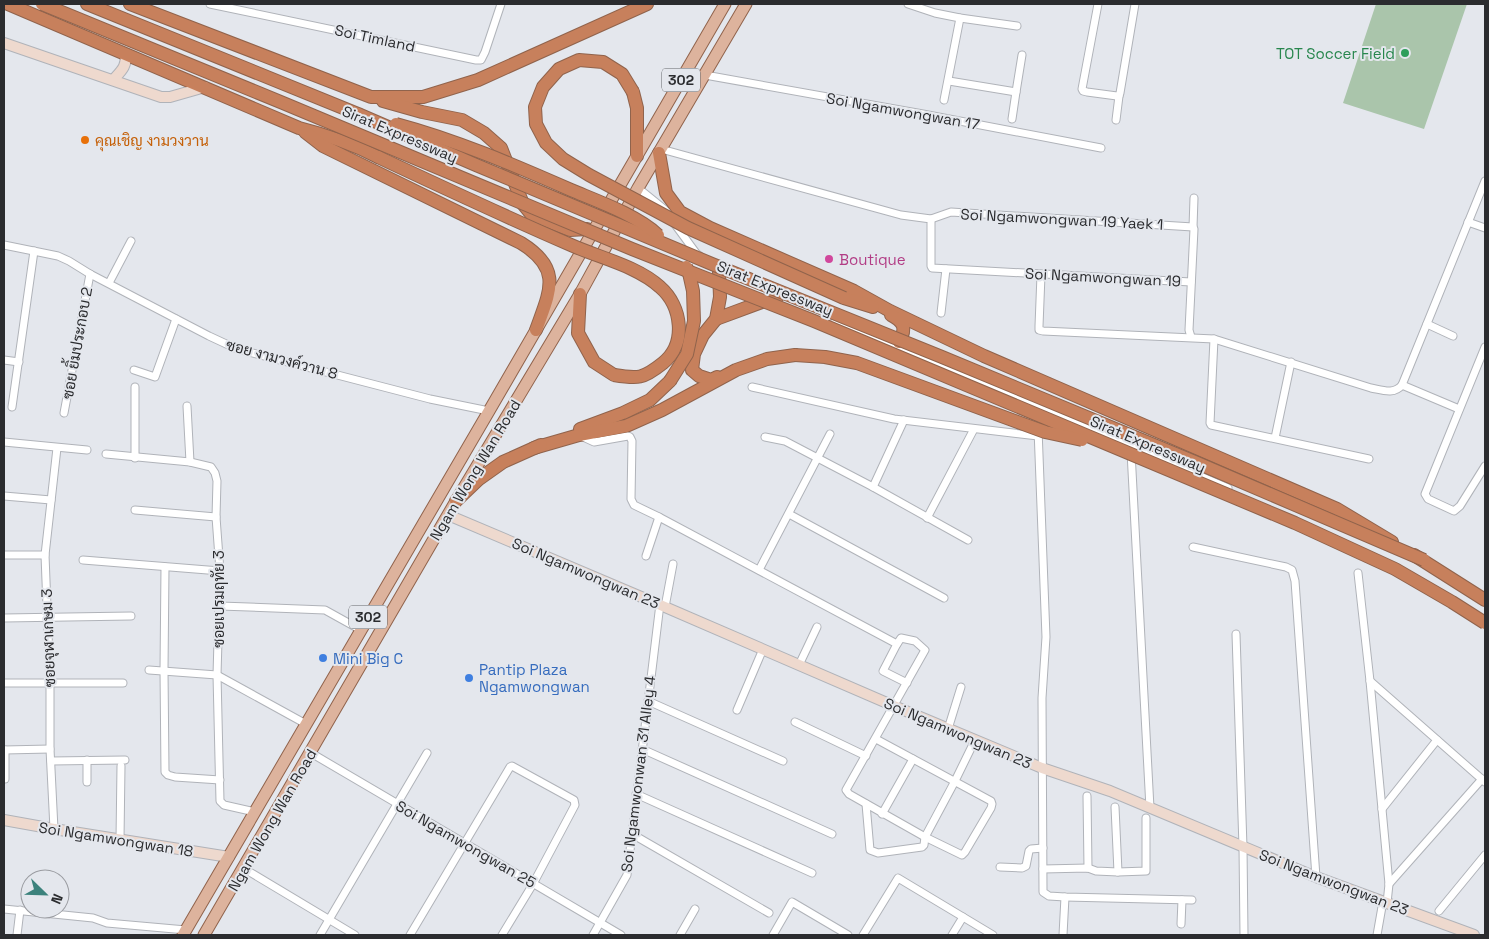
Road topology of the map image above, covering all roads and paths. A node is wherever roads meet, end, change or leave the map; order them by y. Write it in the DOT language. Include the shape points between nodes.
graph roads {
  1 [pos="8,4"];
  2 [pos="42,4"];
  3 [pos="87,4"];
  4 [pos="130,4"];
  5 [pos="210,4"];
  6 [pos="501,4"];
  7 [pos="647,4"];
  8 [pos="724,4"];
  9 [pos="746,4"];
  10 [pos="908,4"];
  11 [pos="1098,4"];
  12 [pos="1135,4"];
  13 [pos="960,18"];
  14 [pos="1017,26"];
  15 [pos="4,43"];
  16 [pos="125,54"];
  17 [pos="1022,55"];
  18 [pos="705,75"];
  19 [pos="113,80"];
  20 [pos="949,81"];
  21 [pos="205,87"];
  22 [pos="1016,92"];
  23 [pos="1119,96"];
  24 [pos="370,97"];
  25 [pos="944,100"];
  26 [pos="358,114"];
  27 [pos="1012,119"];
  28 [pos="1116,120"];
  29 [pos="299,128"];
  30 [pos="1101,148"];
  31 [pos="660,151"];
  32 [pos="637,156"];
  33 [pos="1485,181"];
  34 [pos="638,188"];
  35 [pos="1194,198"];
  36 [pos="931,219"];
  37 [pos="1468,222"];
  38 [pos="1193,227"];
  39 [pos="595,228"];
  40 [pos="1485,228"];
  41 [pos="131,241"];
  42 [pos="4,245"];
  43 [pos="34,251"];
  44 [pos="946,269"];
  45 [pos="719,271"];
  46 [pos="90,274"];
  47 [pos="1041,275"];
  48 [pos="1191,282"];
  49 [pos="109,283"];
  50 [pos="580,294"];
  51 [pos="778,296"];
  52 [pos="888,312"];
  53 [pos="941,313"];
  54 [pos="176,319"];
  55 [pos="716,319"];
  56 [pos="918,324"];
  57 [pos="1427,324"];
  58 [pos="536,330"];
  59 [pos="1453,336"];
  60 [pos="1191,337"];
  61 [pos="1214,339"];
  62 [pos="902,347"];
  63 [pos="1485,347"];
  64 [pos="4,360"];
  65 [pos="19,362"];
  66 [pos="1291,362"];
  67 [pos="134,370"];
  68 [pos="736,370"];
  69 [pos="1402,385"];
  70 [pos="135,387"];
  71 [pos="752,387"];
  72 [pos="187,406"];
  73 [pos="1038,406"];
  74 [pos="12,407"];
  75 [pos="1459,409"];
  76 [pos="489,412"];
  77 [pos="64,413"];
  78 [pos="904,420"];
  79 [pos="974,429"];
  80 [pos="830,434"];
  81 [pos="579,435"];
  82 [pos="1038,436"];
  83 [pos="765,437"];
  84 [pos="1275,438"];
  85 [pos="4,442"];
  86 [pos="1109,446"];
  87 [pos="1131,447"];
  88 [pos="57,448"];
  89 [pos="534,448"];
  90 [pos="88,450"];
  91 [pos="106,454"];
  92 [pos="136,458"];
  93 [pos="817,458"];
  94 [pos="1369,459"];
  95 [pos="190,462"];
  96 [pos="1485,466"];
  97 [pos="873,487"];
  98 [pos="4,496"];
  99 [pos="51,500"];
  100 [pos="456,501"];
  101 [pos="135,510"];
  102 [pos="789,514"];
  103 [pos="448,515"];
  104 [pos="216,517"];
  105 [pos="659,517"];
  106 [pos="927,518"];
  107 [pos="968,540"];
  108 [pos="1193,547"];
  109 [pos="4,555"];
  110 [pos="45,555"];
  111 [pos="646,556"];
  112 [pos="83,560"];
  113 [pos="1424,560"];
  114 [pos="673,564"];
  115 [pos="165,567"];
  116 [pos="759,570"];
  117 [pos="220,571"];
  118 [pos="1358,573"];
  119 [pos="944,598"];
  120 [pos="1485,600"];
  121 [pos="220,606"];
  122 [pos="662,606"];
  123 [pos="131,616"];
  124 [pos="4,618"];
  125 [pos="48,618"];
  126 [pos="1485,623"];
  127 [pos="817,627"];
  128 [pos="361,630"];
  129 [pos="1485,630"];
  130 [pos="1236,634"];
  131 [pos="897,644"];
  132 [pos="763,649"];
  133 [pos="799,665"];
  134 [pos="149,670"];
  135 [pos="164,670"];
  136 [pos="217,675"];
  137 [pos="1370,681"];
  138 [pos="4,683"];
  139 [pos="123,683"];
  140 [pos="907,683"];
  141 [pos="50,684"];
  142 [pos="961,687"];
  143 [pos="648,701"];
  144 [pos="894,706"];
  145 [pos="737,710"];
  146 [pos="795,722"];
  147 [pos="306,724"];
  148 [pos="948,728"];
  149 [pos="876,739"];
  150 [pos="975,740"];
  151 [pos="1437,740"];
  152 [pos="642,749"];
  153 [pos="4,750"];
  154 [pos="50,750"];
  155 [pos="310,753"];
  156 [pos="427,753"];
  157 [pos="866,756"];
  158 [pos="913,759"];
  159 [pos="87,760"];
  160 [pos="51,761"];
  161 [pos="783,761"];
  162 [pos="1042,768"];
  163 [pos="5,779"];
  164 [pos="220,780"];
  165 [pos="955,781"];
  166 [pos="1484,781"];
  167 [pos="87,782"];
  168 [pos="636,794"];
  169 [pos="1088,796"];
  170 [pos="397,804"];
  171 [pos="866,804"];
  172 [pos="1115,807"];
  173 [pos="1150,808"];
  174 [pos="1382,809"];
  175 [pos="255,812"];
  176 [pos="882,814"];
  177 [pos="1146,818"];
  178 [pos="4,820"];
  179 [pos="54,829"];
  180 [pos="632,834"];
  181 [pos="832,834"];
  182 [pos="925,837"];
  183 [pos="120,839"];
  184 [pos="465,844"];
  185 [pos="1243,847"];
  186 [pos="1043,848"];
  187 [pos="1485,855"];
  188 [pos="229,857"];
  189 [pos="1000,867"];
  190 [pos="243,868"];
  191 [pos="1088,868"];
  192 [pos="1043,869"];
  193 [pos="1118,872"];
  194 [pos="812,873"];
  195 [pos="1316,877"];
  196 [pos="533,884"];
  197 [pos="1390,884"];
  198 [pos="1065,897"];
  199 [pos="1182,900"];
  200 [pos="1192,900"];
  201 [pos="1385,902"];
  202 [pos="4,908"];
  203 [pos="695,909"];
  204 [pos="20,910"];
  205 [pos="1439,911"];
  206 [pos="769,913"];
  207 [pos="70,915"];
  208 [pos="963,917"];
  209 [pos="329,920"];
  210 [pos="600,923"];
  211 [pos="1181,924"];
  212 [pos="184,933"];
  213 [pos="1470,934"];
  214 [pos="17,935"];
  215 [pos="204,935"];
  216 [pos="320,935"];
  217 [pos="355,935"];
  218 [pos="410,935"];
  219 [pos="502,935"];
  220 [pos="593,935"];
  221 [pos="621,935"];
  222 [pos="680,935"];
  223 [pos="773,935"];
  224 [pos="848,935"];
  225 [pos="863,935"];
  226 [pos="952,935"];
  227 [pos="993,935"];
  228 [pos="1064,935"];
  229 [pos="1244,935"];
  230 [pos="1377,935"];
  1 -- 16 [label="highway"];
  2 -- 86 [label="highway, Sirat Expressway, bridge"];
  3 -- 26 [label="highway, Sirat Expressway"];
  4 -- 24 [label="highway"];
  5 -- 6 [label="street, Soi Timland" via="476,60 481,60 485,52"];
  7 -- 24 [label="highway" via="478,80 423,97"];
  8 -- 32 [label="main road, Ngam Wong Wan Road / 302"];
  9 -- 18 [label="main road, Ngam Wong Wan Road / 302"];
  10 -- 13 [label="street"];
  11 -- 23 [label="street" via="1082,89"];
  12 -- 23 [label="street"];
  13 -- 14 [label="street"];
  13 -- 20 [label="street"];
  15 -- 19 [label="street"];
  16 -- 19 [label="street" via="126,64"];
  16 -- 21 [label="highway"];
  17 -- 22 [label="street"];
  18 -- 30 [label="street, Soi Ngamwongwan 17"];
  18 -- 31 [label="main road, Ngam Wong Wan Road / 302"];
  19 -- 21 [label="street" via="170,98"];
  20 -- 22 [label="street"];
  20 -- 25 [label="street"];
  21 -- 29 [label="highway"];
  22 -- 27 [label="street"];
  23 -- 28 [label="street"];
  24 -- 39 [label="highway" via="462,120 501,148 523,204 532,215 570,230"];
  26 -- 89 [label="highway, bridge" via="480,152 597,201 656,232 681,257 693,291 694,321 687,354 670,381 650,400"];
  26 -- 113 [label="highway, Sirat Expressway, bridge"];
  29 -- 50 [label="highway, bridge" via="329,135 573,246 641,273 661,287 675,306 680,324 678,341 668,359 652,372 635,378 614,374 594,362 578,334"];
  29 -- 58 [label="highway" via="323,146 535,251 544,261 550,283"];
  31 -- 34 [label="main road, Ngam Wong Wan Road / 302"];
  31 -- 36 [label="street" via="901,215"];
  31 -- 52 [label="highway" via="666,193 680,212 854,291"];
  32 -- 39 [label="main road, Ngam Wong Wan Road / 302"];
  32 -- 52 [label="highway, bridge" via="637,108 634,92 622,74 603,62 579,60 559,69 543,87 535,106 536,124 546,143 563,159 688,228 844,298"];
  33 -- 37 [label="street"];
  34 -- 45 [label="street" via="664,209 696,253"];
  34 -- 50 [label="main road, Ngam Wong Wan Road / 302"];
  35 -- 38 [label="street"];
  36 -- 38 [label="street, Soi Ngamwongwan 19 Yaek 1" via="951,212"];
  36 -- 44 [label="street" via="931,266"];
  37 -- 40 [label="street"];
  37 -- 57 [label="street"];
  38 -- 48 [label="street"];
  39 -- 58 [label="main road, Ngam Wong Wan Road / 302"];
  41 -- 49 [label="street"];
  42 -- 43 [label="street, ซอย งามวงค์วาน 8"];
  43 -- 46 [label="street, ซอย งามวงค์วาน 8" via="58,256"];
  43 -- 65 [label="street"];
  44 -- 47 [label="street, Soi Ngamwongwan 19"];
  44 -- 53 [label="street"];
  45 -- 51 [label="street"];
  45 -- 55 [label="highway" via="720,297"];
  46 -- 49 [label="street, ซอย งามวงค์วาน 8"];
  46 -- 77 [label="street, ซอย ยิ้มประกอบ 2"];
  47 -- 48 [label="street, Soi Ngamwongwan 19"];
  47 -- 60 [label="street" via="1039,330"];
  48 -- 60 [label="street, Soi Ngamwongwan 19"];
  49 -- 54 [label="street, ซอย งามวงค์วาน 8"];
  50 -- 100 [label="main road, Ngam Wong Wan Road / 302"];
  51 -- 55 [label="highway"];
  51 -- 62 [label="street"];
  52 -- 56 [label="highway"];
  52 -- 62 [label="highway" via="903,326"];
  54 -- 67 [label="street" via="155,377"];
  54 -- 76 [label="street, ซอย งามวงค์วาน 8" via="237,349"];
  55 -- 68 [label="highway" via="694,354 692,370 710,380"];
  56 -- 62 [label="highway" via="911,326 906,346"];
  56 -- 113 [label="highway, bridge" via="984,356 1337,509"];
  57 -- 59 [label="street"];
  57 -- 69 [label="street"];
  58 -- 76 [label="main road, Ngam Wong Wan Road / 302"];
  60 -- 61 [label="street"];
  61 -- 66 [label="street"];
  61 -- 84 [label="street" via="1211,425"];
  62 -- 73 [label="street"];
  63 -- 75 [label="street"];
  64 -- 65 [label="street"];
  65 -- 74 [label="street"];
  66 -- 69 [label="street" via="1371,388 1391,392"];
  66 -- 84 [label="street"];
  68 -- 81 [label="highway" via="626,426"];
  68 -- 86 [label="highway, bridge" via="767,359 795,355 825,357 857,364 1045,432"];
  69 -- 75 [label="street"];
  70 -- 92 [label="street"];
  71 -- 78 [label="street"];
  72 -- 95 [label="street"];
  73 -- 82 [label="street"];
  73 -- 87 [label="street"];
  75 -- 96 [label="street" via="1425,494 1428,499 1454,511"];
  76 -- 128 [label="main road, Ngam Wong Wan Road / 302"];
  78 -- 79 [label="street"];
  78 -- 97 [label="street"];
  79 -- 82 [label="street"];
  79 -- 106 [label="street"];
  80 -- 93 [label="street"];
  81 -- 89 [label="highway"];
  81 -- 105 [label="street" via="594,442 630,437 632,503"];
  82 -- 162 [label="street" via="1046,637"];
  83 -- 93 [label="street" via="785,441"];
  84 -- 94 [label="street"];
  85 -- 88 [label="street"];
  86 -- 126 [label="highway, Sirat Expressway, bridge" via="1395,569"];
  87 -- 129 [label="street" via="1312,524 1407,571"];
  87 -- 173 [label="street"];
  88 -- 90 [label="street"];
  88 -- 99 [label="street, ซอยจุฬาเกษม 3"];
  89 -- 100 [label="highway" via="491,470"];
  91 -- 92 [label="street, ซอยเปรมฤทัย 3"];
  92 -- 95 [label="street, ซอยเปรมฤทัย 3"];
  93 -- 97 [label="street"];
  93 -- 102 [label="street"];
  95 -- 104 [label="street, ซอยเปรมฤทัย 3" via="211,466 214,470"];
  97 -- 106 [label="street"];
  98 -- 99 [label="street"];
  99 -- 110 [label="street, ซอยจุฬาเกษม 3"];
  100 -- 103 [label="main road, Ngam Wong Wan Road / 302"];
  101 -- 104 [label="street"];
  102 -- 116 [label="street"];
  102 -- 119 [label="street"];
  103 -- 122 [label="street, Soi Ngamwongwan 23"];
  103 -- 155 [label="main road, Ngam Wong Wan Road / 302"];
  104 -- 117 [label="street, ซอยเปรมฤทัย 3"];
  105 -- 111 [label="street"];
  105 -- 116 [label="street"];
  106 -- 107 [label="street"];
  108 -- 195 [label="street" via="1292,570"];
  109 -- 110 [label="street"];
  110 -- 125 [label="street, ซอยจุฬาเกษม 3"];
  112 -- 115 [label="street"];
  113 -- 120 [label="highway, Sirat Expressway"];
  114 -- 122 [label="street, Soi Ngamwonwan 31 Alley 4"];
  115 -- 117 [label="street"];
  115 -- 135 [label="street"];
  116 -- 131 [label="street"];
  117 -- 121 [label="street, ซอยเปรมฤทัย 3"];
  118 -- 137 [label="street"];
  121 -- 128 [label="street" via="325,610"];
  121 -- 136 [label="street, ซอยเปรมฤทัย 3"];
  122 -- 132 [label="street, Soi Ngamwongwan 23"];
  122 -- 143 [label="street, Soi Ngamwonwan 31 Alley 4"];
  123 -- 125 [label="street"];
  124 -- 125 [label="street"];
  125 -- 141 [label="street, ซอยจุฬาเกษม 3"];
  127 -- 133 [label="street"];
  128 -- 147 [label="main road, Ngam Wong Wan Road / 302"];
  130 -- 185 [label="street"];
  131 -- 140 [label="street" via="883,671"];
  131 -- 140 [label="street" via="901,638 915,640 925,650"];
  132 -- 133 [label="street, Soi Ngamwongwan 23"];
  132 -- 145 [label="street"];
  133 -- 144 [label="street, Soi Ngamwongwan 23"];
  134 -- 135 [label="street"];
  135 -- 136 [label="street"];
  135 -- 164 [label="street" via="165,772 174,777"];
  136 -- 147 [label="street"];
  136 -- 164 [label="street, ซอยเปรมฤทัย 3"];
  137 -- 151 [label="street"];
  137 -- 174 [label="street"];
  138 -- 141 [label="street"];
  139 -- 141 [label="street"];
  140 -- 144 [label="street"];
  141 -- 154 [label="street, ซอยจุฬาเกษม 3"];
  142 -- 148 [label="street"];
  143 -- 152 [label="street, Soi Ngamwonwan 31 Alley 4"];
  143 -- 161 [label="street"];
  144 -- 148 [label="street, Soi Ngamwongwan 23"];
  144 -- 149 [label="street"];
  146 -- 157 [label="street"];
  147 -- 175 [label="main road, Ngam Wong Wan Road / 302"];
  148 -- 150 [label="street, Soi Ngamwongwan 23"];
  149 -- 157 [label="street"];
  149 -- 158 [label="street"];
  150 -- 162 [label="street, Soi Ngamwongwan 23"];
  150 -- 165 [label="street"];
  151 -- 166 [label="street"];
  151 -- 174 [label="street"];
  152 -- 168 [label="street, Soi Ngamwonwan 31 Alley 4"];
  152 -- 181 [label="street"];
  153 -- 154 [label="street"];
  153 -- 163 [label="street"];
  154 -- 160 [label="street, ซอยจุฬาเกษม 3"];
  155 -- 170 [label="street, Soi Ngamwongwan 25"];
  155 -- 190 [label="main road, Ngam Wong Wan Road / 302"];
  156 -- 170 [label="street"];
  157 -- 171 [label="street" via="846,790"];
  158 -- 165 [label="street"];
  158 -- 176 [label="street"];
  159 -- 160 [label="street"];
  159 -- 167 [label="street"];
  159 -- 183 [label="street" via="123,763"];
  160 -- 179 [label="street, ซอยจุฬาเกษม 3"];
  162 -- 173 [label="street, Soi Ngamwongwan 23"];
  162 -- 186 [label="street"];
  164 -- 175 [label="street, ซอยเปรมฤทัย 3" via="222,804"];
  165 -- 182 [label="street"];
  165 -- 182 [label="street" via="991,801 991,808 962,854"];
  166 -- 197 [label="street"];
  168 -- 180 [label="street, Soi Ngamwonwan 31 Alley 4"];
  168 -- 194 [label="street"];
  169 -- 191 [label="street"];
  170 -- 184 [label="street, Soi Ngamwongwan 25"];
  170 -- 209 [label="street"];
  171 -- 176 [label="street"];
  171 -- 182 [label="street" via="870,850 878,853 922,847"];
  172 -- 193 [label="street"];
  173 -- 185 [label="street, Soi Ngamwongwan 23"];
  174 -- 197 [label="street"];
  175 -- 188 [label="main road, Ngam Wong Wan Road / 302"];
  176 -- 182 [label="street"];
  177 -- 193 [label="street" via="1146,871"];
  178 -- 179 [label="street, Soi Ngamwongwan 18"];
  179 -- 183 [label="street, Soi Ngamwongwan 18"];
  180 -- 206 [label="street"];
  180 -- 210 [label="street, Soi Ngamwonwan 31 Alley 4" via="627,875"];
  183 -- 188 [label="street, Soi Ngamwongwan 18"];
  184 -- 196 [label="street, Soi Ngamwongwan 25"];
  184 -- 196 [label="street" via="512,766 574,800 575,804"];
  184 -- 218 [label="street"];
  185 -- 195 [label="street, Soi Ngamwongwan 23"];
  185 -- 229 [label="street"];
  186 -- 189 [label="street" via="1031,848 1026,866 1022,868"];
  186 -- 192 [label="street"];
  187 -- 205 [label="street"];
  188 -- 212 [label="main road, Ngam Wong Wan Road / 302"];
  190 -- 209 [label="street"];
  190 -- 215 [label="main road, Ngam Wong Wan Road / 302"];
  191 -- 192 [label="street"];
  191 -- 193 [label="street"];
  192 -- 198 [label="street" via="1043,892 1049,896"];
  195 -- 201 [label="street, Soi Ngamwongwan 23"];
  196 -- 210 [label="street, Soi Ngamwongwan 25"];
  196 -- 219 [label="street"];
  197 -- 201 [label="street"];
  198 -- 199 [label="street"];
  198 -- 228 [label="street"];
  199 -- 200 [label="street"];
  199 -- 211 [label="street"];
  201 -- 213 [label="street, Soi Ngamwongwan 23"];
  201 -- 230 [label="street"];
  202 -- 204 [label="street"];
  203 -- 222 [label="street"];
  204 -- 214 [label="street"];
  207 -- 212 [label="street"];
  208 -- 225 [label="street" via="898,878"];
  208 -- 226 [label="street"];
  208 -- 227 [label="street"];
  209 -- 216 [label="street"];
  209 -- 217 [label="street"];
  210 -- 220 [label="street, Soi Ngamwonwan 31 Alley 4"];
  210 -- 221 [label="street, Soi Ngamwongwan 25"];
  223 -- 224 [label="street" via="792,902"];
}
